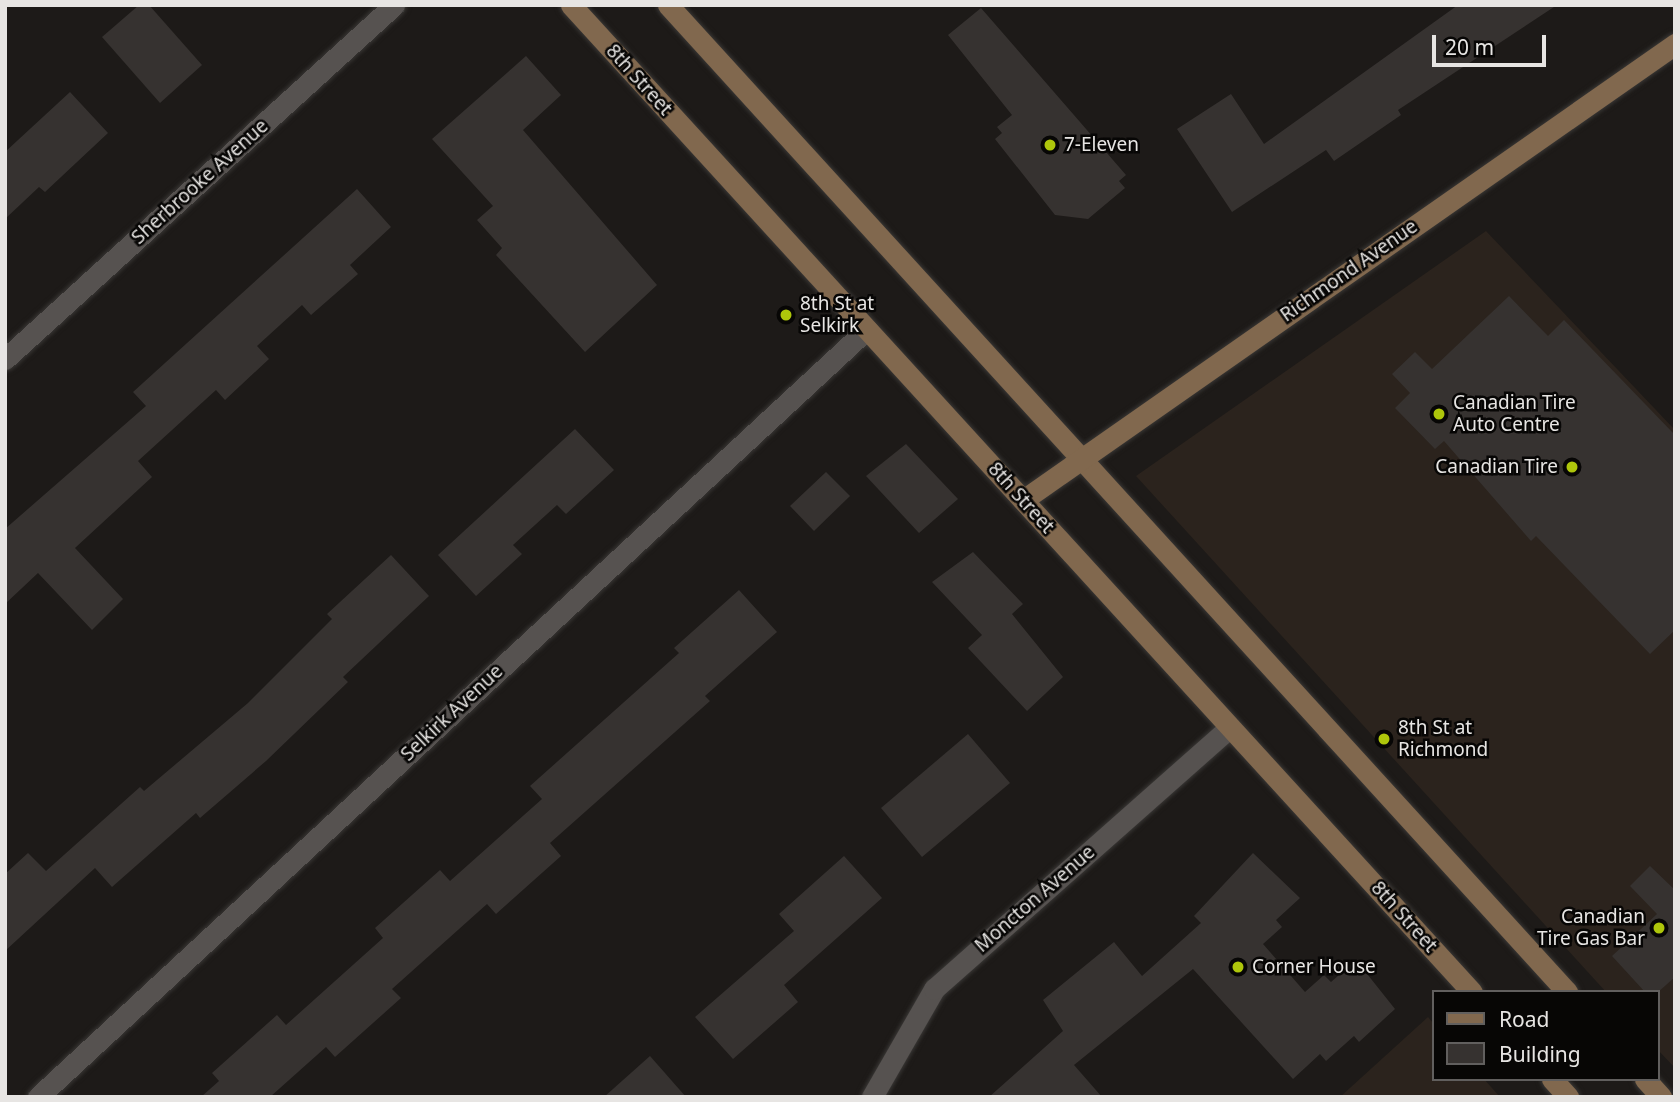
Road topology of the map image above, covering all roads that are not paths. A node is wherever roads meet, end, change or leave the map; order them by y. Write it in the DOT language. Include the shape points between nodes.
graph roads {
  1 [pos="394,5"];
  2 [pos="571,5"];
  3 [pos="668,5"];
  4 [pos="1675,44"];
  5 [pos="866,329"];
  6 [pos="5,359"];
  7 [pos="1080,459"];
  8 [pos="1023,500"];
  9 [pos="1230,727"];
  10 [pos="1470,990"];
  11 [pos="1565,990"];
  12 [pos="1554,1081"];
  13 [pos="1647,1081"];
  14 [pos="38,1097"];
  15 [pos="872,1097"];
  16 [pos="1568,1097"];
  17 [pos="1661,1097"];
  1 -- 6 [label="street, Sherbrooke Avenue"];
  2 -- 5 [label="main road, 8th Street"];
  3 -- 7 [label="main road"];
  4 -- 7 [label="main road, Richmond Avenue"];
  5 -- 8 [label="main road, 8th Street"];
  5 -- 14 [label="street, Selkirk Avenue"];
  7 -- 8 [label="main road, Richmond Avenue"];
  7 -- 11 [label="main road"];
  8 -- 9 [label="main road, 8th Street"];
  9 -- 10 [label="main road, 8th Street"];
  9 -- 15 [label="street, Moncton Avenue" via="934,989"];
  12 -- 16 [label="main road"];
  13 -- 17 [label="main road"];
}
